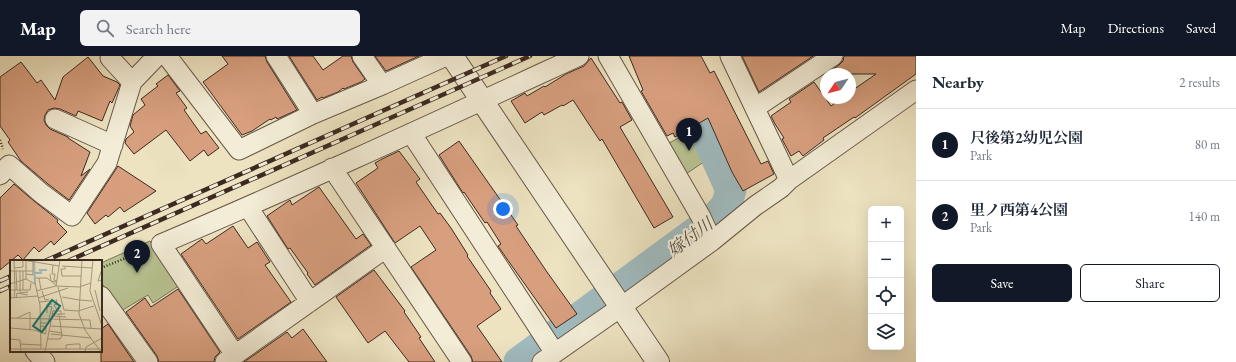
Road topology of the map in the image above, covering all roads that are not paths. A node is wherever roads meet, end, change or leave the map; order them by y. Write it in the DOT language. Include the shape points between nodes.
graph roads {
  1 [pos="158,56"];
  2 [pos="167,56"];
  3 [pos="276,56"];
  4 [pos="362,56"];
  5 [pos="446,56"];
  6 [pos="452,56"];
  7 [pos="579,56"];
  8 [pos="608,56"];
  9 [pos="730,56"];
  10 [pos="833,56"];
  11 [pos="110,58"];
  12 [pos="132,82"];
  13 [pos="382,85"];
  14 [pos="916,90"];
  15 [pos="482,101"];
  16 [pos="755,108"];
  17 [pos="314,114"];
  18 [pos="55,119"];
  19 [pos="411,133"];
  20 [pos="113,145"];
  21 [pos="332,168"];
  22 [pos="0,175"];
  23 [pos="789,180"];
  24 [pos="248,207"];
  25 [pos="712,241"];
  26 [pos="386,248"];
  27 [pos="102,297"];
  28 [pos="310,302"];
  29 [pos="621,307"];
  30 [pos="35,352"];
  31 [pos="36,352"];
  32 [pos="548,358"];
  33 [pos="230,359"];
  34 [pos="34,362"];
  35 [pos="45,362"];
  36 [pos="148,362"];
  37 [pos="462,362"];
  38 [pos="658,362"];
  1 -- 12 [label="street"];
  2 -- 17 [label="street" via="239,150"];
  3 -- 17 [label="street"];
  4 -- 13 [label="street"];
  5 -- 13 [label="street"];
  6 -- 15 [label="street"];
  7 -- 15 [label="street"];
  8 -- 25 [label="street" via="701,217"];
  9 -- 16 [label="street"];
  10 -- 16 [label="street"];
  11 -- 12 [label="street"];
  12 -- 20 [label="street"];
  13 -- 17 [label="street"];
  14 -- 23 [label="street"];
  15 -- 19 [label="street"];
  15 -- 29 [label="street"];
  16 -- 23 [label="street"];
  18 -- 20 [label="street"];
  19 -- 21 [label="street"];
  19 -- 32 [label="street" via="544,337"];
  20 -- 22 [label="street" via="107,163 72,216 9,165"];
  21 -- 24 [label="street"];
  21 -- 26 [label="street"];
  23 -- 25 [label="street"];
  24 -- 28 [label="street"];
  24 -- 33 [label="street" via="162,244"];
  25 -- 29 [label="street"];
  26 -- 28 [label="street"];
  26 -- 37 [label="street"];
  27 -- 36 [label="street"];
  28 -- 33 [label="street"];
  29 -- 32 [label="street"];
  29 -- 38 [label="street"];
  30 -- 34 [label="street"];
  31 -- 35 [label="street"];
}
